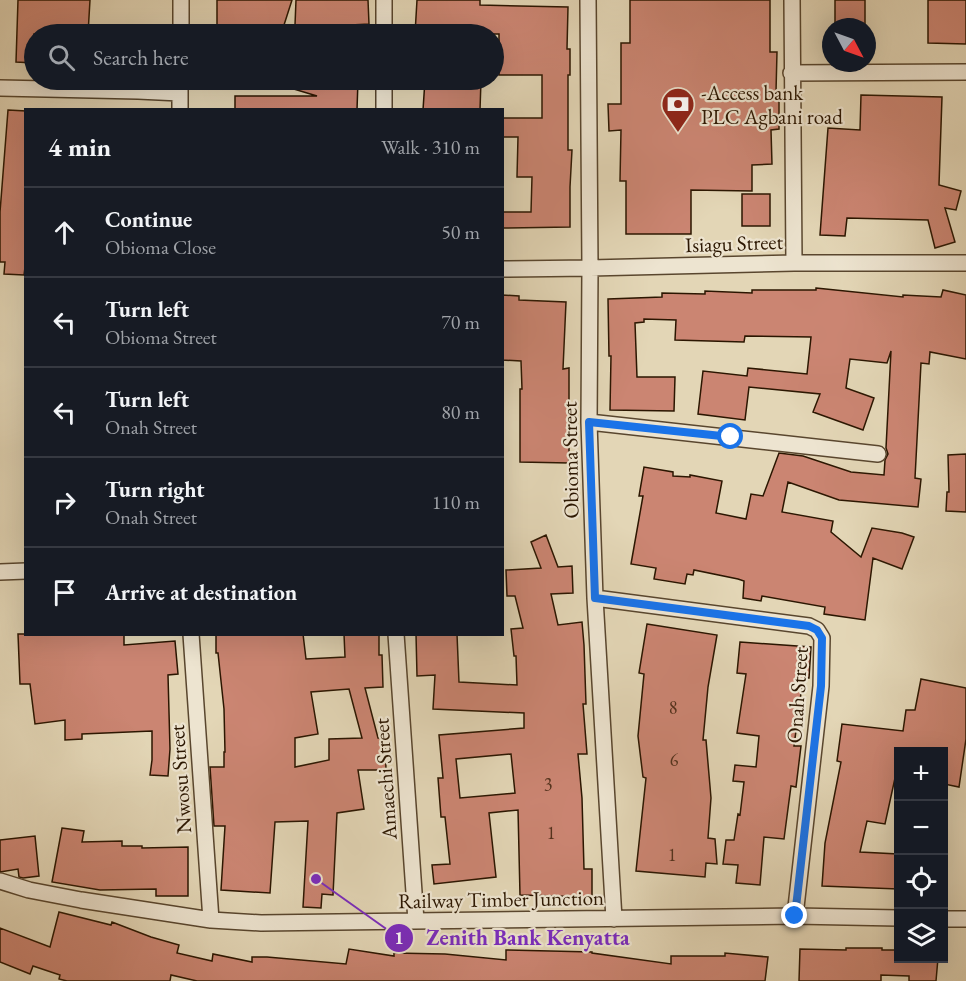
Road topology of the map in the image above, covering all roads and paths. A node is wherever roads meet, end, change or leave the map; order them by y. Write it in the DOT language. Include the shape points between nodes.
graph roads {
  1 [pos="181,0"];
  2 [pos="384,0"];
  3 [pos="588,0"];
  4 [pos="792,0"];
  5 [pos="180,24"];
  6 [pos="384,24"];
  7 [pos="966,72"];
  8 [pos="792,73"];
  9 [pos="0,88"];
  10 [pos="24,88"];
  11 [pos="180,90"];
  12 [pos="384,90"];
  13 [pos="180,108"];
  14 [pos="384,108"];
  15 [pos="794,263"];
  16 [pos="966,263"];
  17 [pos="590,268"];
  18 [pos="504,269"];
  19 [pos="589,422"];
  20 [pos="878,454"];
  21 [pos="24,571"];
  22 [pos="0,572"];
  23 [pos="595,598"];
  24 [pos="191,636"];
  25 [pos="396,636"];
  26 [pos="0,881"];
  27 [pos="795,916"];
  28 [pos="894,918"];
  29 [pos="614,919"];
  30 [pos="948,919"];
  31 [pos="966,919"];
  32 [pos="211,920"];
  33 [pos="416,921"];
  1 -- 5 [label="street"];
  2 -- 6 [label="street"];
  3 -- 17 [label="street, Obioma Street"];
  4 -- 8 [label="street"];
  7 -- 8 [label="street"];
  8 -- 15 [label="street"];
  9 -- 10 [label="street"];
  11 -- 13 [label="street"];
  12 -- 14 [label="street"];
  15 -- 16 [label="street, Isiagu Street"];
  15 -- 17 [label="street, Isiagu Street"];
  17 -- 18 [label="street, Isiagu Street"];
  17 -- 19 [label="street, Obioma Street"];
  19 -- 20 [label="street"];
  19 -- 23 [label="street, Obioma Street"];
  21 -- 22 [label="street"];
  23 -- 27 [label="street, Onah Street" via="817,630 822,638 821,686"];
  23 -- 29 [label="street, Obioma Street"];
  24 -- 32 [label="street, Nwosu Street"];
  25 -- 33 [label="street, Amaechi Street"];
  26 -- 32 [label="street, Railway Timber Junction" via="81,900"];
  27 -- 28 [label="street, Railway Timber Junction"];
  27 -- 29 [label="street, Railway Timber Junction"];
  29 -- 33 [label="street, Railway Timber Junction"];
  30 -- 31 [label="street"];
  32 -- 33 [label="street, Railway Timber Junction"];
}
